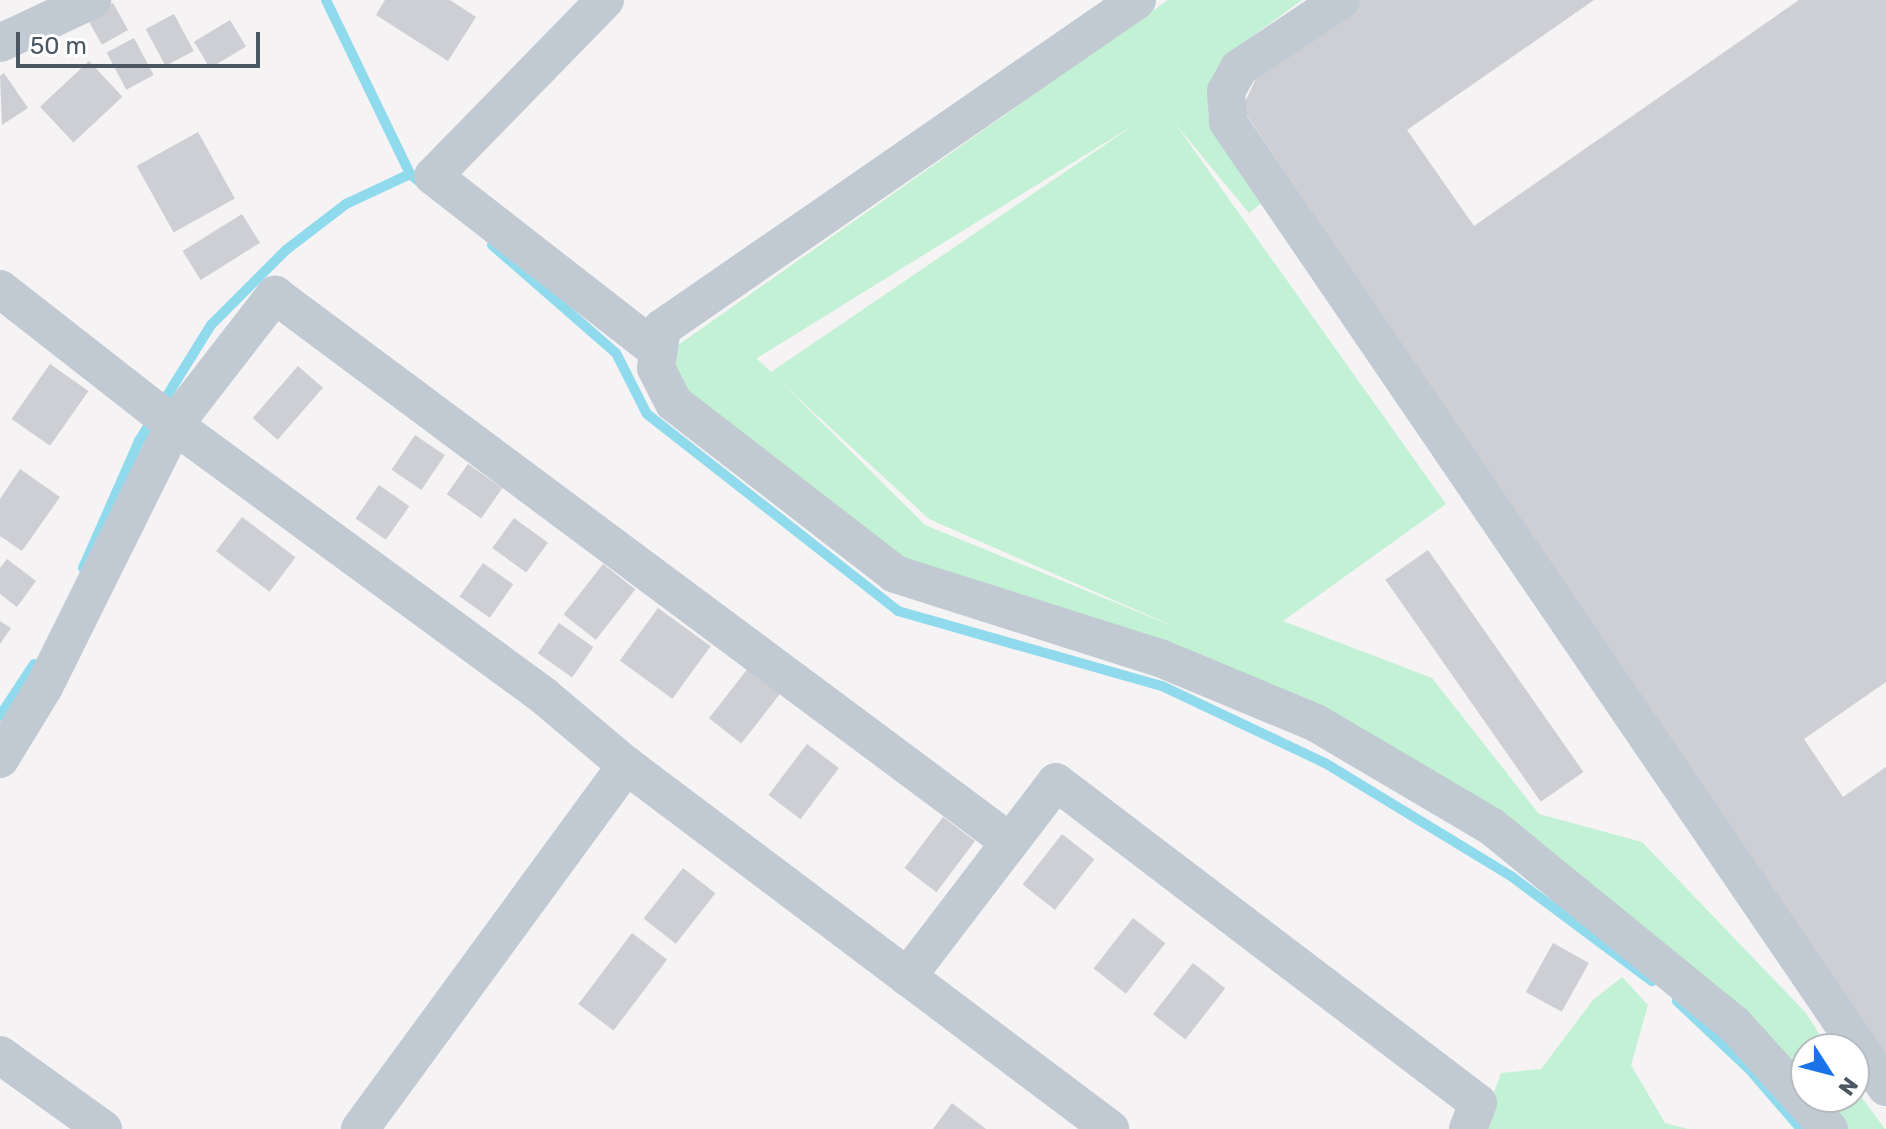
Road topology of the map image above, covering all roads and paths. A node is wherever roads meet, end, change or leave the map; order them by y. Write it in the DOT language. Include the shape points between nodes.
graph roads {
  1 [pos="92,0"];
  2 [pos="605,0"];
  3 [pos="1137,0"];
  4 [pos="1341,0"];
  5 [pos="0,43"];
  6 [pos="0,289"];
  7 [pos="658,351"];
  8 [pos="174,425"];
  9 [pos="0,759"];
  10 [pos="626,765"];
  11 [pos="1010,842"];
  12 [pos="907,977"];
  13 [pos="0,1055"];
  14 [pos="1886,1087"];
  15 [pos="103,1129"];
  16 [pos="360,1129"];
  17 [pos="1110,1129"];
  18 [pos="1468,1129"];
  19 [pos="1829,1129"];
  1 -- 5 [label="street"];
  2 -- 7 [label="street" via="433,176"];
  3 -- 7 [label="street" via="662,328"];
  4 -- 14 [label="street" via="1239,68 1226,91 1228,122"];
  6 -- 8 [label="street"];
  7 -- 19 [label="street" via="656,368 674,403 895,574 1160,658 1316,723 1491,826 1735,1025"];
  8 -- 9 [label="street" via="44,687"];
  8 -- 10 [label="street" via="544,696"];
  8 -- 11 [label="street" via="275,295"];
  10 -- 12 [label="street"];
  10 -- 16 [label="street"];
  11 -- 12 [label="street"];
  11 -- 18 [label="street" via="1056,782 1478,1103"];
  12 -- 17 [label="street"];
  13 -- 15 [label="street"];
}
